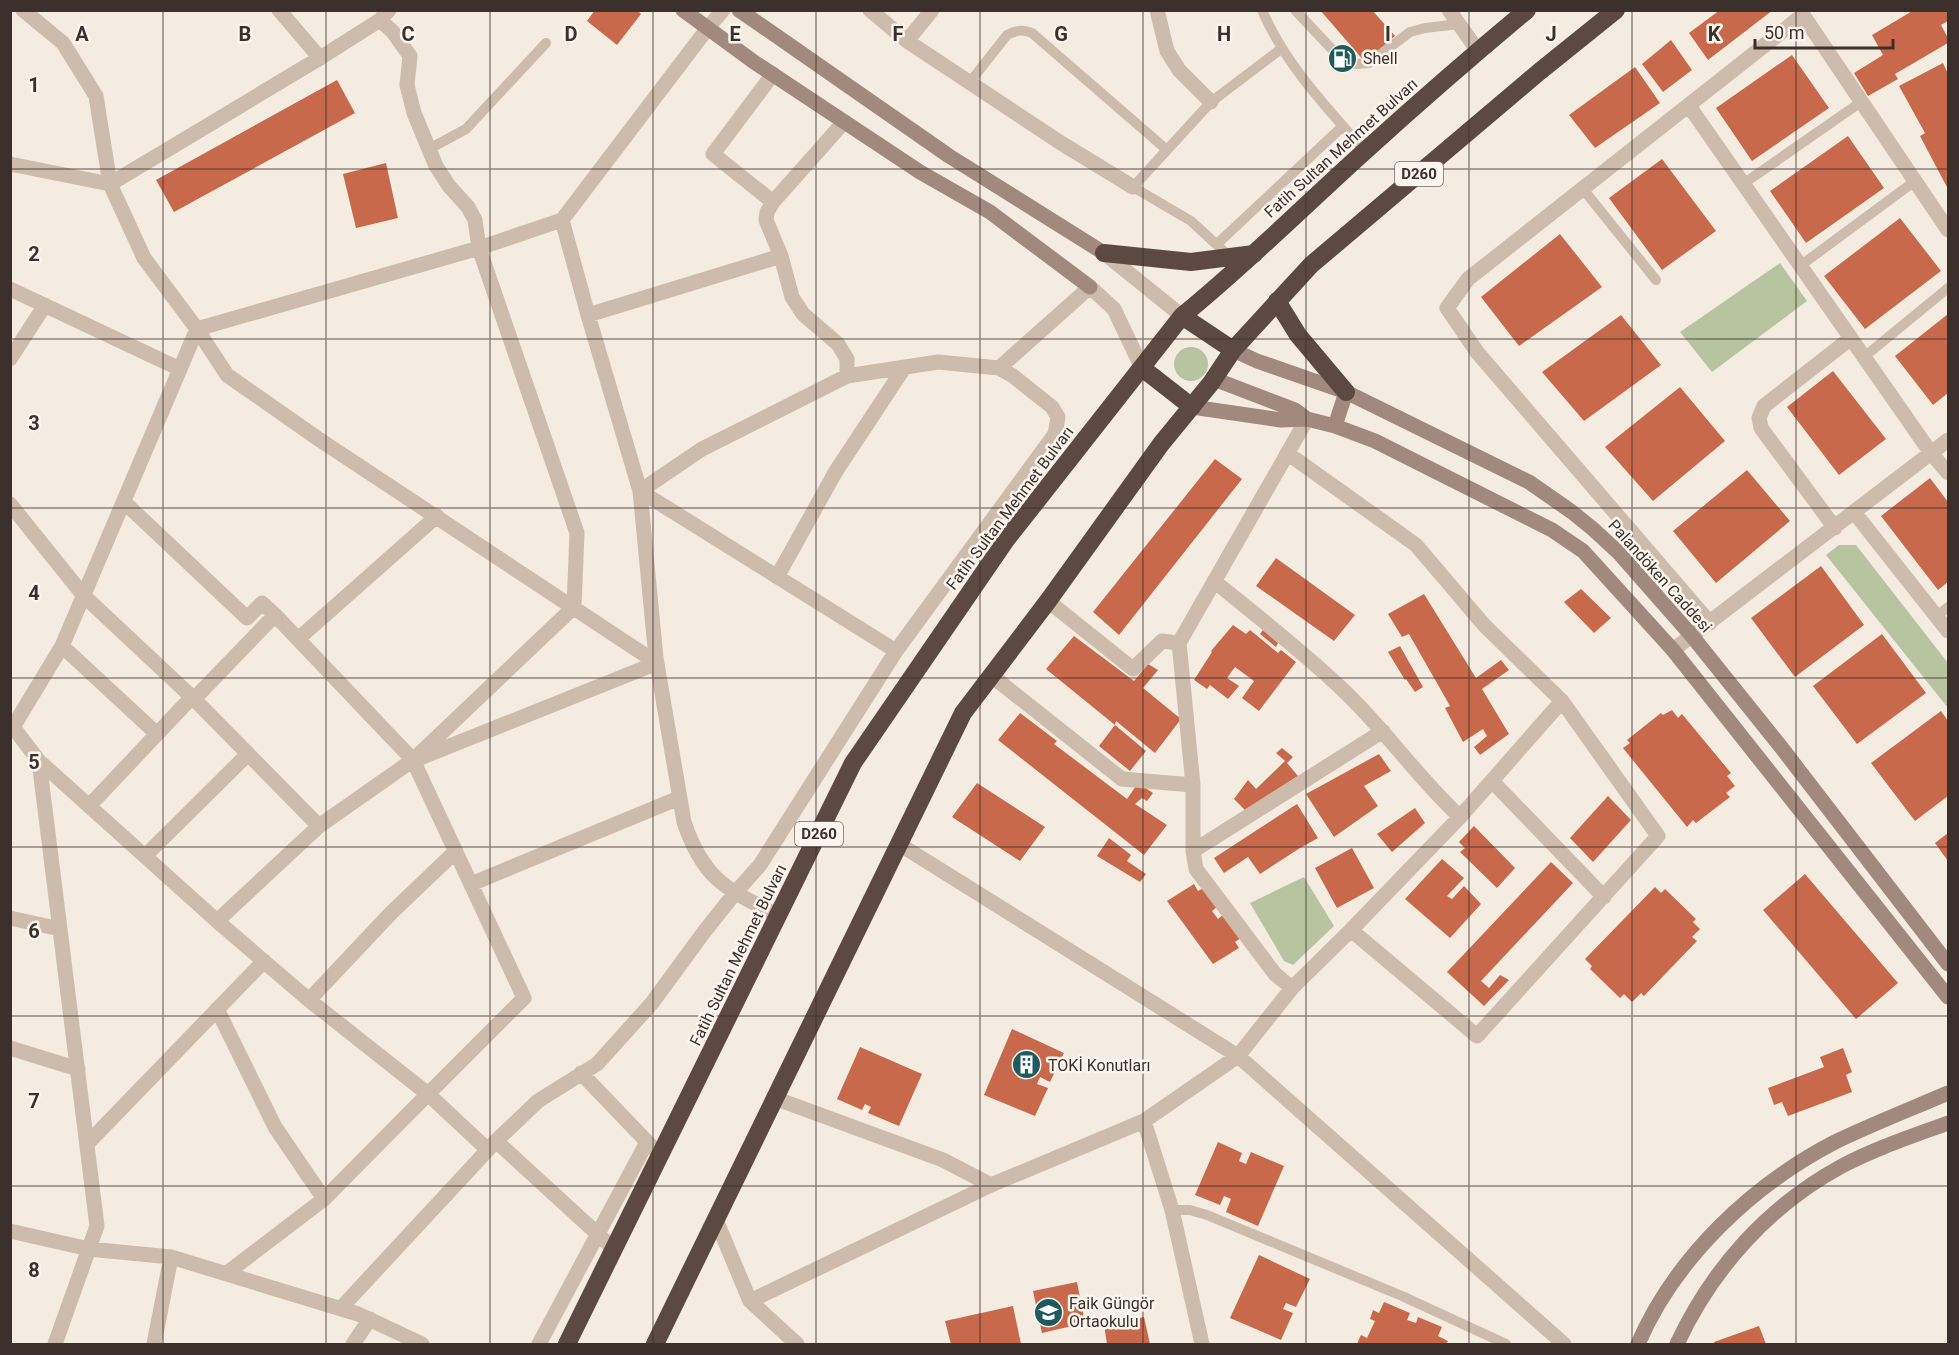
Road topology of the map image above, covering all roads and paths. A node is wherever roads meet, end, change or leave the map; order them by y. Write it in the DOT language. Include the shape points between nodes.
graph roads {
  1 [pos="23,10"];
  2 [pos="279,10"];
  3 [pos="683,10"];
  4 [pos="723,10"];
  5 [pos="739,10"];
  6 [pos="870,10"];
  7 [pos="932,10"];
  8 [pos="1157,10"];
  9 [pos="1262,10"];
  10 [pos="1295,10"];
  11 [pos="1449,10"];
  12 [pos="1527,10"];
  13 [pos="1616,10"];
  14 [pos="385,15"];
  15 [pos="1459,24"];
  16 [pos="707,29"];
  17 [pos="907,40"];
  18 [pos="546,43"];
  19 [pos="1281,49"];
  20 [pos="1478,51"];
  21 [pos="321,58"];
  22 [pos="773,74"];
  23 [pos="970,82"];
  24 [pos="1211,102"];
  25 [pos="1861,102"];
  26 [pos="1689,106"];
  27 [pos="844,122"];
  28 [pos="1343,126"];
  29 [pos="429,149"];
  30 [pos="1167,150"];
  31 [pos="1365,151"];
  32 [pos="10,164"];
  33 [pos="1915,181"];
  34 [pos="110,184"];
  35 [pos="1743,184"];
  36 [pos="1133,187"];
  37 [pos="1583,189"];
  38 [pos="773,202"];
  39 [pos="562,220"];
  40 [pos="1948,230"];
  41 [pos="1217,244"];
  42 [pos="479,248"];
  43 [pos="1104,253"];
  44 [pos="1254,254"];
  45 [pos="781,256"];
  46 [pos="1230,257"];
  47 [pos="1800,266"];
  48 [pos="1656,280"];
  49 [pos="1090,287"];
  50 [pos="1948,288"];
  51 [pos="10,289"];
  52 [pos="1277,301"];
  53 [pos="45,306"];
  54 [pos="588,315"];
  55 [pos="1182,316"];
  56 [pos="197,329"];
  57 [pos="1851,338"];
  58 [pos="1233,350"];
  59 [pos="1864,357"];
  60 [pos="10,359"];
  61 [pos="904,368"];
  62 [pos="999,368"];
  63 [pos="1142,368"];
  64 [pos="180,369"];
  65 [pos="848,376"];
  66 [pos="1214,379"];
  67 [pos="1346,392"];
  68 [pos="1192,407"];
  69 [pos="1307,419"];
  70 [pos="1335,426"];
  71 [pos="1948,440"];
  72 [pos="1287,453"];
  73 [pos="1931,453"];
  74 [pos="1948,473"];
  75 [pos="640,490"];
  76 [pos="124,502"];
  77 [pos="10,504"];
  78 [pos="1854,512"];
  79 [pos="437,516"];
  80 [pos="1835,528"];
  81 [pos="777,577"];
  82 [pos="1215,581"];
  83 [pos="84,596"];
  84 [pos="1048,601"];
  85 [pos="574,607"];
  86 [pos="1943,611"];
  87 [pos="275,615"];
  88 [pos="1710,623"];
  89 [pos="1948,631"];
  90 [pos="1692,636"];
  91 [pos="298,639"];
  92 [pos="1179,643"];
  93 [pos="62,646"];
  94 [pos="1673,650"];
  95 [pos="896,651"];
  96 [pos="657,663"];
  97 [pos="992,676"];
  98 [pos="193,698"];
  99 [pos="1562,701"];
  100 [pos="1383,731"];
  101 [pos="13,734"];
  102 [pos="157,734"];
  103 [pos="248,754"];
  104 [pos="413,760"];
  105 [pos="39,761"];
  106 [pos="1492,781"];
  107 [pos="1193,785"];
  108 [pos="679,798"];
  109 [pos="89,806"];
  110 [pos="1460,817"];
  111 [pos="319,826"];
  112 [pos="899,844"];
  113 [pos="456,851"];
  114 [pos="1193,851"];
  115 [pos="145,856"];
  116 [pos="471,884"];
  117 [pos="735,892"];
  118 [pos="1604,897"];
  119 [pos="779,916"];
  120 [pos="10,918"];
  121 [pos="217,921"];
  122 [pos="60,929"];
  123 [pos="1351,930"];
  124 [pos="264,961"];
  125 [pos="1948,964"];
  126 [pos="1292,988"];
  127 [pos="1948,997"];
  128 [pos="309,1000"];
  129 [pos="217,1009"];
  130 [pos="10,1048"];
  131 [pos="1238,1056"];
  132 [pos="78,1069"];
  133 [pos="581,1073"];
  134 [pos="1946,1092"];
  135 [pos="428,1094"];
  136 [pos="777,1099"];
  137 [pos="1144,1121"];
  138 [pos="1948,1123"];
  139 [pos="646,1142"];
  140 [pos="87,1144"];
  141 [pos="492,1145"];
  142 [pos="660,1156"];
  143 [pos="991,1185"];
  144 [pos="324,1199"];
  145 [pos="1172,1210"];
  146 [pos="716,1220"];
  147 [pos="10,1231"];
  148 [pos="597,1234"];
  149 [pos="89,1249"];
  150 [pos="614,1249"];
  151 [pos="171,1257"];
  152 [pos="227,1273"];
  153 [pos="750,1301"];
  154 [pos="341,1308"];
  155 [pos="370,1319"];
  156 [pos="1489,1340"];
  157 [pos="792,1342"];
  158 [pos="55,1344"];
  159 [pos="154,1344"];
  160 [pos="353,1344"];
  161 [pos="422,1344"];
  162 [pos="539,1344"];
  163 [pos="567,1344"];
  164 [pos="655,1344"];
  165 [pos="1202,1344"];
  166 [pos="1506,1344"];
  167 [pos="1564,1344"];
  168 [pos="1638,1344"];
  169 [pos="1677,1344"];
  1 -- 34 [label="street" via="63,43 96,96"];
  2 -- 21 [label="street"];
  3 -- 16 [label="street"];
  4 -- 16 [label="street"];
  5 -- 43 [label="street" via="949,156"];
  6 -- 17 [label="street"];
  7 -- 17 [label="street"];
  8 -- 24 [label="street" via="1171,58"];
  9 -- 19 [label="lane"];
  10 -- 15 [label="lane" via="1343,61 1357,64 1369,63 1410,32"];
  11 -- 15 [label="street"];
  12 -- 20 [label="highway, Fatih Sultan Mehmet Bulvarı / D260"];
  13 -- 52 [label="highway, D260" via="1311,265"];
  14 -- 21 [label="street"];
  14 -- 29 [label="street" via="410,56 409,98"];
  15 -- 20 [label="street"];
  16 -- 22 [label="street"];
  16 -- 39 [label="street"];
  17 -- 23 [label="street"];
  18 -- 29 [label="lane" via="466,129"];
  19 -- 24 [label="lane"];
  19 -- 28 [label="lane"];
  20 -- 31 [label="highway, Fatih Sultan Mehmet Bulvarı / D260"];
  21 -- 34 [label="street"];
  22 -- 27 [label="street"];
  22 -- 38 [label="street" via="713,154"];
  23 -- 30 [label="lane" via="1007,35 1027,31"];
  23 -- 36 [label="street"];
  24 -- 30 [label="lane"];
  25 -- 26 [label="street" via="1803,15"];
  25 -- 33 [label="street"];
  25 -- 35 [label="lane"];
  26 -- 35 [label="street"];
  26 -- 37 [label="street"];
  27 -- 38 [label="street"];
  27 -- 49 [label="street" via="990,212"];
  28 -- 31 [label="lane"];
  28 -- 41 [label="lane"];
  29 -- 42 [label="street" via="436,166 475,220"];
  30 -- 36 [label="lane"];
  31 -- 44 [label="highway, Fatih Sultan Mehmet Bulvarı / D260"];
  32 -- 34 [label="street"];
  33 -- 40 [label="street"];
  33 -- 47 [label="lane"];
  34 -- 56 [label="street" via="144,258"];
  35 -- 47 [label="street"];
  36 -- 41 [label="lane" via="1182,215"];
  37 -- 48 [label="lane"];
  37 -- 88 [label="street" via="1468,279 1447,308 1477,352"];
  38 -- 45 [label="street" via="766,220"];
  39 -- 42 [label="street"];
  39 -- 54 [label="street"];
  41 -- 46 [label="lane"];
  42 -- 56 [label="street"];
  42 -- 85 [label="street" via="577,533"];
  43 -- 46 [label="highway" via="1191,262"];
  43 -- 55 [label="street"];
  44 -- 46 [label="highway"];
  44 -- 55 [label="highway, Fatih Sultan Mehmet Bulvarı / D260"];
  45 -- 54 [label="street"];
  45 -- 65 [label="street" via="796,306 838,344 847,359"];
  47 -- 57 [label="street"];
  49 -- 62 [label="street"];
  49 -- 63 [label="street" via="1114,309"];
  50 -- 59 [label="lane"];
  51 -- 53 [label="street"];
  52 -- 58 [label="highway, D260"];
  52 -- 67 [label="highway" via="1298,335"];
  53 -- 60 [label="street"];
  53 -- 64 [label="street"];
  54 -- 75 [label="street"];
  55 -- 58 [label="highway"];
  55 -- 63 [label="highway, D260"];
  56 -- 64 [label="street"];
  56 -- 79 [label="street" via="227,375"];
  57 -- 59 [label="street"];
  57 -- 80 [label="street" via="1764,406 1759,418 1761,428"];
  58 -- 66 [label="highway, D260"];
  58 -- 67 [label="street, Palandöken Caddesi"];
  59 -- 73 [label="street"];
  61 -- 62 [label="street" via="938,362"];
  61 -- 65 [label="street"];
  61 -- 81 [label="street" via="836,471"];
  62 -- 95 [label="street" via="1053,406 1058,429"];
  63 -- 68 [label="highway"];
  63 -- 119 [label="highway, Fatih Sultan Mehmet Bulvarı / D260" via="1006,540 853,764"];
  64 -- 76 [label="street"];
  65 -- 75 [label="street" via="702,449"];
  66 -- 68 [label="highway, D260"];
  66 -- 69 [label="street" via="1295,410"];
  67 -- 70 [label="street"];
  67 -- 90 [label="street, Palandöken Caddesi" via="1551,496 1618,553"];
  68 -- 69 [label="street" via="1281,420"];
  68 -- 84 [label="highway, D260"];
  69 -- 70 [label="street"];
  69 -- 72 [label="street"];
  70 -- 94 [label="street" via="1375,441 1568,540"];
  71 -- 73 [label="street"];
  72 -- 82 [label="street"];
  72 -- 99 [label="street" via="1416,545 1484,625"];
  73 -- 74 [label="street"];
  73 -- 78 [label="street"];
  75 -- 81 [label="street"];
  75 -- 96 [label="street"];
  76 -- 83 [label="street"];
  76 -- 87 [label="street" via="248,618 262,603"];
  77 -- 83 [label="street"];
  78 -- 80 [label="street"];
  78 -- 86 [label="street"];
  79 -- 85 [label="street"];
  79 -- 91 [label="street"];
  80 -- 88 [label="street"];
  81 -- 95 [label="street"];
  82 -- 92 [label="street"];
  82 -- 100 [label="street" via="1341,688"];
  83 -- 93 [label="street"];
  83 -- 98 [label="street"];
  84 -- 92 [label="street" via="1133,669 1162,641"];
  84 -- 97 [label="highway, D260"];
  85 -- 96 [label="street"];
  85 -- 104 [label="street"];
  86 -- 89 [label="street"];
  87 -- 91 [label="street"];
  87 -- 98 [label="street"];
  88 -- 90 [label="street"];
  90 -- 94 [label="street"];
  90 -- 125 [label="street, Palandöken Caddesi"];
  91 -- 104 [label="street"];
  92 -- 107 [label="street"];
  93 -- 101 [label="street"];
  93 -- 102 [label="street"];
  94 -- 127 [label="street"];
  95 -- 117 [label="street" via="760,865"];
  96 -- 104 [label="street"];
  96 -- 108 [label="street"];
  97 -- 107 [label="street" via="1122,779"];
  97 -- 112 [label="highway, D260" via="963,713"];
  98 -- 102 [label="street"];
  98 -- 103 [label="street"];
  99 -- 106 [label="street"];
  99 -- 118 [label="street" via="1658,836"];
  100 -- 110 [label="street"];
  100 -- 114 [label="street"];
  101 -- 105 [label="street"];
  102 -- 109 [label="street"];
  103 -- 111 [label="street"];
  103 -- 115 [label="street"];
  104 -- 111 [label="street"];
  104 -- 113 [label="street"];
  105 -- 109 [label="street"];
  105 -- 122 [label="street"];
  106 -- 110 [label="street"];
  106 -- 118 [label="street"];
  107 -- 114 [label="street"];
  108 -- 116 [label="street"];
  108 -- 117 [label="street" via="700,859 712,875"];
  109 -- 115 [label="street"];
  110 -- 123 [label="street"];
  111 -- 121 [label="street"];
  112 -- 131 [label="street"];
  112 -- 136 [label="highway, D260"];
  113 -- 116 [label="street"];
  113 -- 128 [label="street" via="391,912"];
  114 -- 126 [label="street" via="1196,869 1275,974"];
  115 -- 121 [label="street"];
  116 -- 135 [label="street" via="524,998"];
  117 -- 119 [label="street"];
  117 -- 133 [label="street" via="652,1003 597,1064"];
  118 -- 123 [label="street" via="1477,1036"];
  119 -- 142 [label="highway, Fatih Sultan Mehmet Bulvarı / D260"];
  120 -- 122 [label="street"];
  121 -- 124 [label="street"];
  122 -- 132 [label="street"];
  123 -- 126 [label="street"];
  124 -- 128 [label="street"];
  124 -- 129 [label="street"];
  126 -- 131 [label="street"];
  128 -- 135 [label="street"];
  129 -- 140 [label="street"];
  129 -- 144 [label="street" via="274,1127"];
  130 -- 132 [label="street"];
  131 -- 137 [label="street"];
  131 -- 167 [label="street"];
  132 -- 140 [label="street"];
  133 -- 139 [label="street"];
  133 -- 141 [label="street" via="538,1101"];
  134 -- 168 [label="street" via="1833,1143 1774,1180 1723,1224 1674,1278"];
  135 -- 141 [label="street"];
  135 -- 144 [label="street"];
  136 -- 143 [label="street" via="943,1160"];
  136 -- 146 [label="highway, D260"];
  137 -- 143 [label="street"];
  137 -- 145 [label="street"];
  138 -- 169 [label="street" via="1843,1166 1774,1213 1711,1284"];
  139 -- 142 [label="street"];
  139 -- 148 [label="street"];
  140 -- 149 [label="street" via="97,1226"];
  141 -- 148 [label="street"];
  141 -- 154 [label="street"];
  142 -- 150 [label="highway, Fatih Sultan Mehmet Bulvarı / D260"];
  143 -- 153 [label="street"];
  144 -- 152 [label="street"];
  145 -- 156 [label="lane" via="1207,1215 1402,1296"];
  145 -- 165 [label="street"];
  146 -- 153 [label="street"];
  146 -- 164 [label="highway, D260"];
  147 -- 149 [label="street"];
  148 -- 150 [label="street"];
  148 -- 162 [label="street"];
  149 -- 151 [label="street"];
  149 -- 158 [label="street"];
  150 -- 163 [label="highway, Fatih Sultan Mehmet Bulvarı / D260"];
  151 -- 152 [label="street"];
  151 -- 159 [label="street"];
  152 -- 154 [label="street"];
  153 -- 157 [label="street"];
  154 -- 155 [label="street"];
  155 -- 160 [label="street"];
  155 -- 161 [label="street"];
  156 -- 166 [label="lane"];
}
